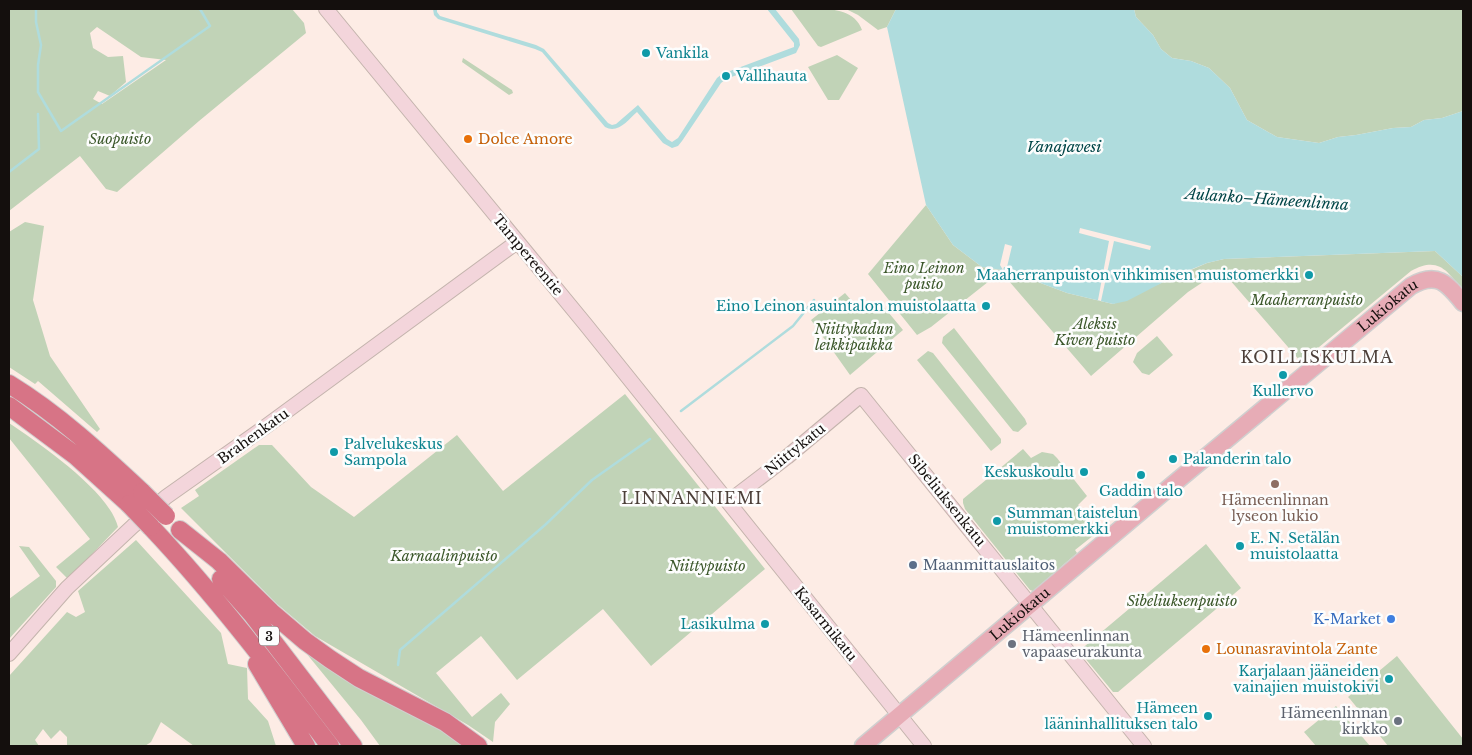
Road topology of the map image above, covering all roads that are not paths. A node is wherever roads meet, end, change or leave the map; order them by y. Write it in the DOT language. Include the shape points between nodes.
graph roads {
  1 [pos="326,9"];
  2 [pos="517,242"];
  3 [pos="1463,303"];
  4 [pos="9,384"];
  5 [pos="861,395"];
  6 [pos="9,406"];
  7 [pos="728,502"];
  8 [pos="180,530"];
  9 [pos="1031,605"];
  10 [pos="244,633"];
  11 [pos="9,654"];
  12 [pos="899,716"];
  13 [pos="306,746"];
  14 [pos="330,746"];
  15 [pos="353,746"];
  16 [pos="478,746"];
  17 [pos="863,746"];
  18 [pos="924,746"];
  19 [pos="1144,746"];
  1 -- 2 [label="main road, Tampereentie"];
  2 -- 7 [label="main road, Tampereentie"];
  2 -- 11 [label="main road, Brahenkatu" via="166,497 67,588"];
  3 -- 9 [label="main road, Lukiokatu" via="1448,285 1434,279 1411,286"];
  4 -- 8 [label="highway, 3, bridge" via="89,444"];
  5 -- 7 [label="main road, Niittykatu"];
  5 -- 9 [label="main road, Sibeliuksenkatu"];
  6 -- 10 [label="highway, 3, bridge" via="76,456 129,504 186,564"];
  7 -- 12 [label="main road, Kasarmikatu"];
  8 -- 15 [label="highway, 3" via="252,614"];
  8 -- 16 [label="highway" via="219,561 278,618 330,659 359,678 445,722"];
  9 -- 12 [label="main road, Lukiokatu"];
  9 -- 19 [label="main road, Sibeliuksenkatu"];
  10 -- 13 [label="highway" via="260,671"];
  10 -- 14 [label="highway, 3"];
  12 -- 17 [label="main road, Lukiokatu"];
  12 -- 18 [label="main road, Kasarmikatu"];
}
